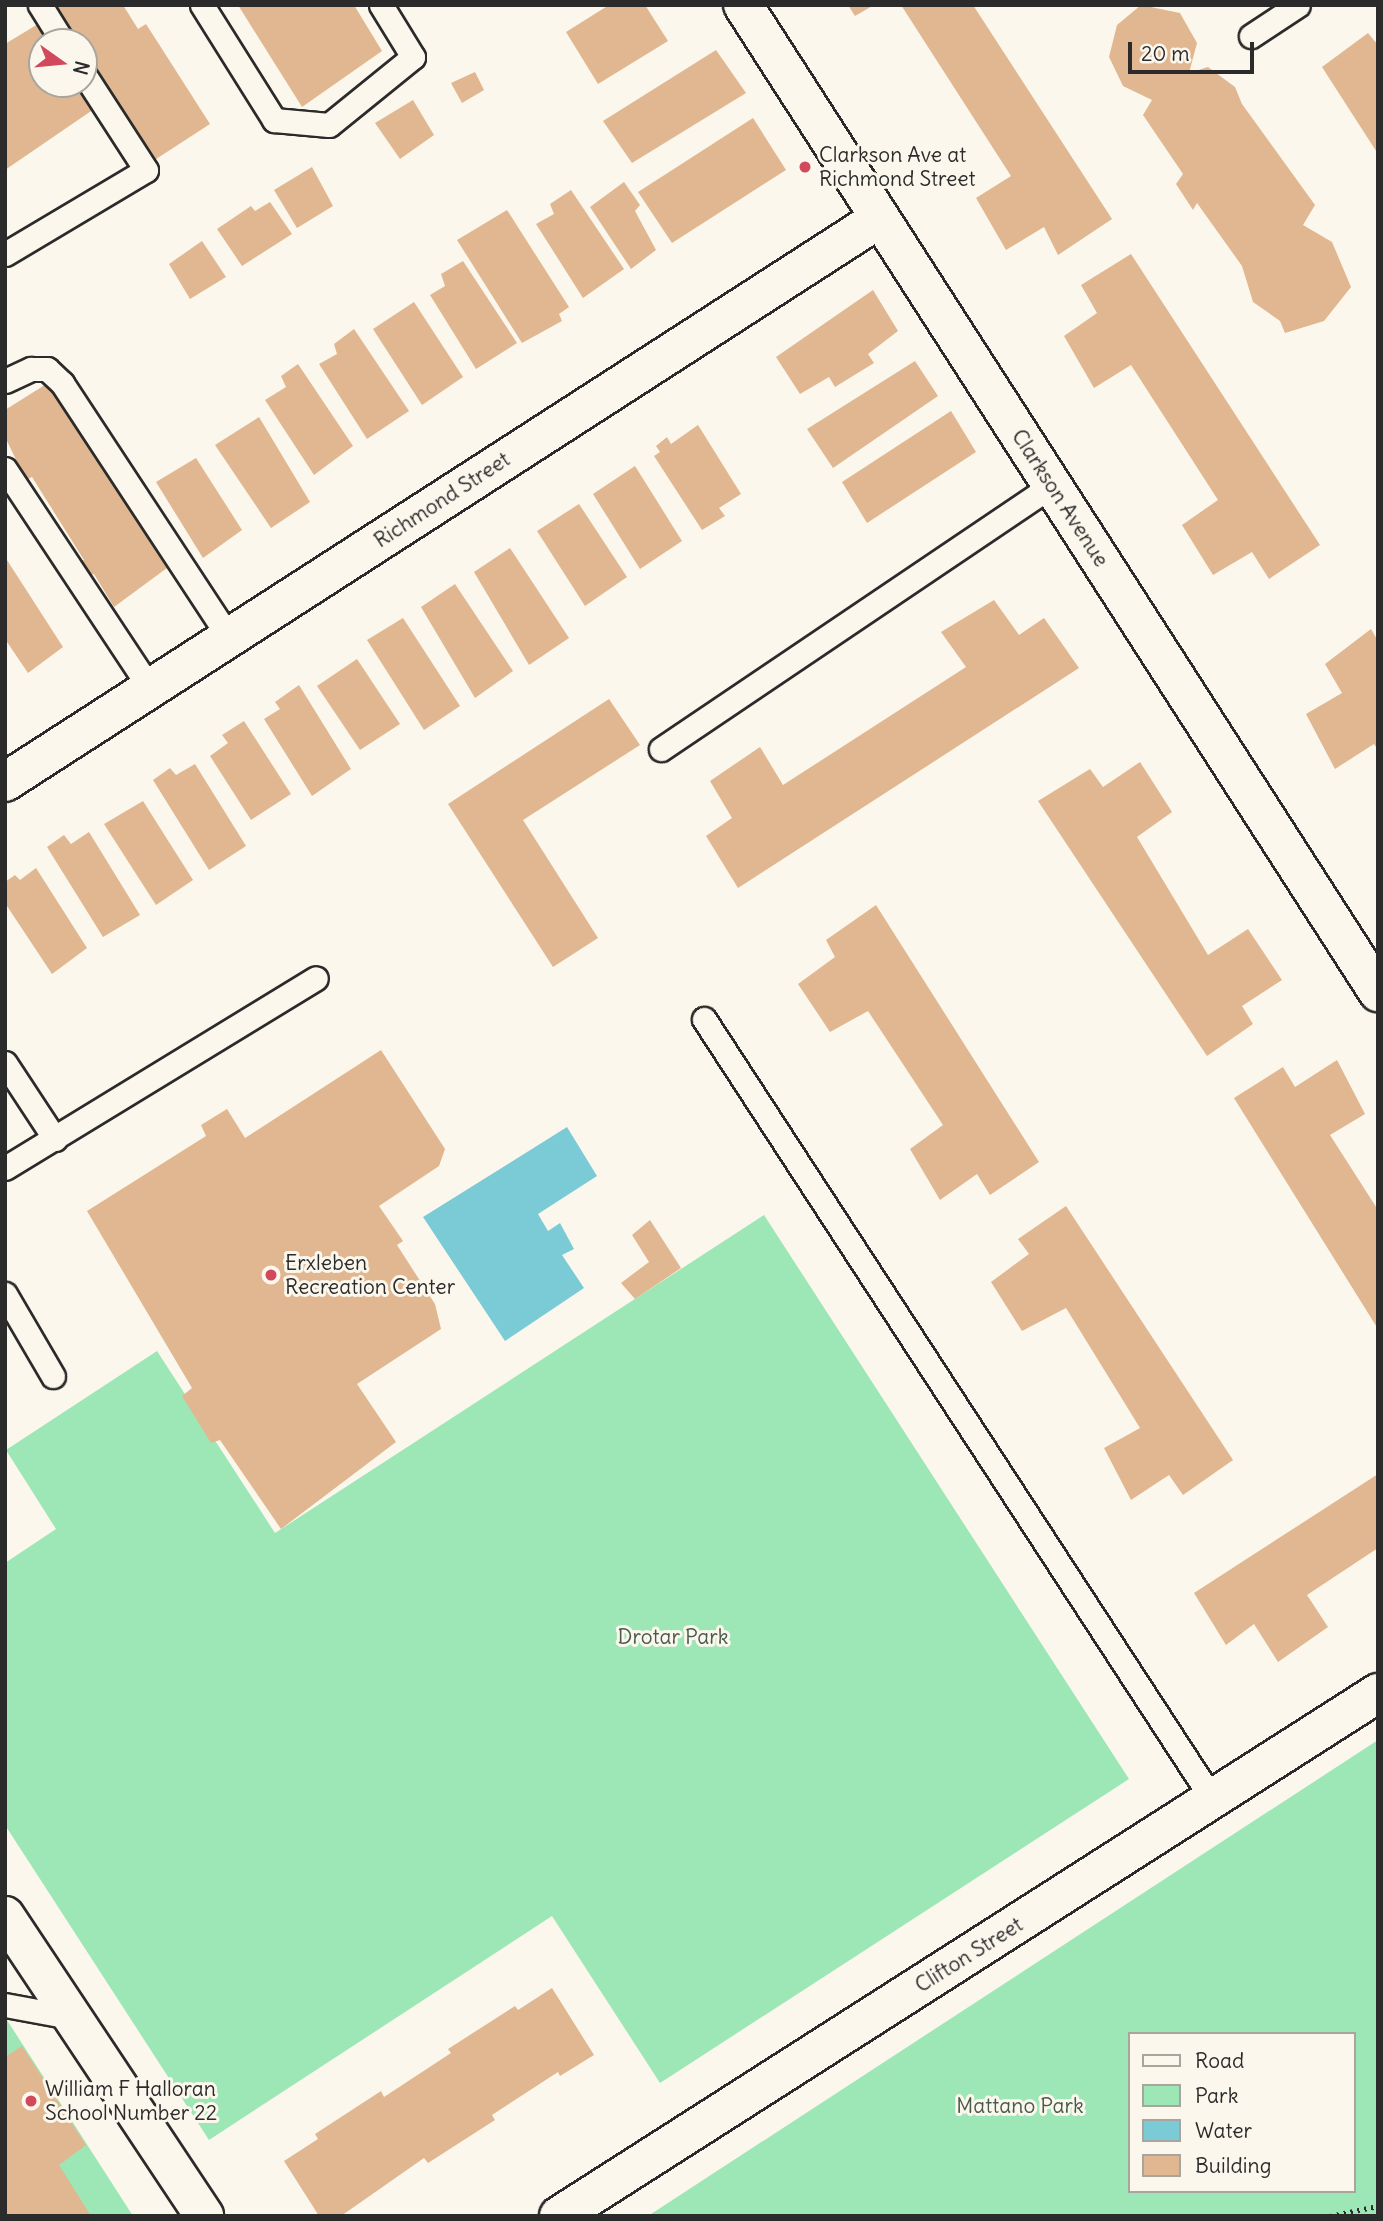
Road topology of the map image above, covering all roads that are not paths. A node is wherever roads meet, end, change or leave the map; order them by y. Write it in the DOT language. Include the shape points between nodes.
graph roads {
  1 [pos="40,5"];
  2 [pos="202,5"];
  3 [pos="381,5"];
  4 [pos="743,5"];
  5 [pos="1298,5"];
  6 [pos="54,28"];
  7 [pos="1251,36"];
  8 [pos="98,96"];
  9 [pos="880,218"];
  10 [pos="5,254"];
  11 [pos="5,381"];
  12 [pos="5,469"];
  13 [pos="1052,485"];
  14 [pos="229,638"];
  15 [pos="150,688"];
  16 [pos="661,749"];
  17 [pos="5,782"];
  18 [pos="316,978"];
  19 [pos="1378,992"];
  20 [pos="704,1019"];
  21 [pos="5,1063"];
  22 [pos="55,1139"];
  23 [pos="5,1168"];
  24 [pos="5,1294"];
  25 [pos="53,1376"];
  26 [pos="1378,1693"];
  27 [pos="1213,1800"];
  28 [pos="5,1916"];
  29 [pos="5,2005"];
  30 [pos="70,2017"];
  31 [pos="204,2216"];
  32 [pos="559,2216"];
  1 -- 6 [label="lane"];
  2 -- 3 [label="lane" via="274,120 329,125 413,57"];
  4 -- 9 [label="street, Clarkson Avenue"];
  5 -- 7 [label="lane"];
  8 -- 10 [label="lane" via="146,170"];
  9 -- 13 [label="street, Clarkson Avenue"];
  9 -- 14 [label="street, Richmond Street"];
  11 -- 14 [label="lane" via="31,369 47,369 62,383"];
  12 -- 15 [label="lane"];
  13 -- 16 [label="lane"];
  13 -- 19 [label="street, Clarkson Avenue"];
  14 -- 15 [label="street, Richmond Street"];
  15 -- 17 [label="street, Richmond Street"];
  18 -- 22 [label="lane"];
  20 -- 27 [label="lane"];
  21 -- 22 [label="lane"];
  22 -- 23 [label="lane"];
  24 -- 25 [label="lane"];
  26 -- 27 [label="street, Clifton Street"];
  27 -- 32 [label="street, Clifton Street"];
  28 -- 30 [label="street"];
  29 -- 30 [label="lane"];
  30 -- 31 [label="street"];
}
